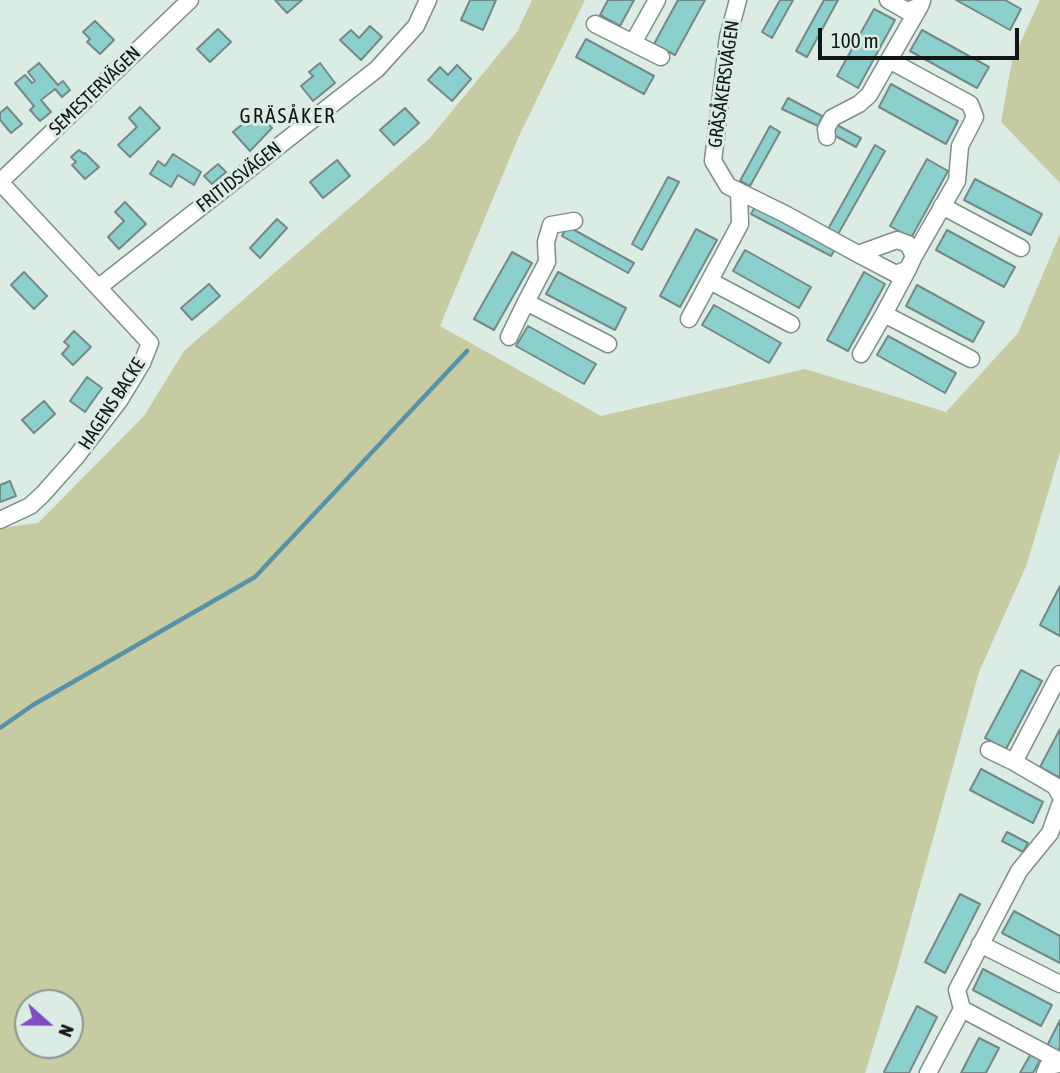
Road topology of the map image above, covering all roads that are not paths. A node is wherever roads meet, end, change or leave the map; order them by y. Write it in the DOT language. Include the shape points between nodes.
graph roads {
  1 [pos="190,0"];
  2 [pos="428,0"];
  3 [pos="657,0"];
  4 [pos="738,0"];
  5 [pos="888,0"];
  6 [pos="921,3"];
  7 [pos="595,24"];
  8 [pos="632,43"];
  9 [pos="662,57"];
  10 [pos="889,60"];
  11 [pos="827,137"];
  12 [pos="0,182"];
  13 [pos="739,191"];
  14 [pos="942,206"];
  15 [pos="574,221"];
  16 [pos="1021,248"];
  17 [pos="858,254"];
  18 [pos="911,263"];
  19 [pos="710,281"];
  20 [pos="99,286"];
  21 [pos="526,302"];
  22 [pos="884,314"];
  23 [pos="689,319"];
  24 [pos="792,324"];
  25 [pos="509,337"];
  26 [pos="608,344"];
  27 [pos="861,354"];
  28 [pos="971,359"];
  29 [pos="0,520"];
  30 [pos="1060,674"];
  31 [pos="989,750"];
  32 [pos="1014,762"];
  33 [pos="1060,795"];
  34 [pos="1060,805"];
  35 [pos="1055,835"];
  36 [pos="981,944"];
  37 [pos="1060,984"];
  38 [pos="962,1009"];
  39 [pos="1060,1063"];
  40 [pos="928,1073"];
  41 [pos="1045,1073"];
  1 -- 12 [label="street, SEMESTERVÄGEN"];
  2 -- 20 [label="street, FRITIDSVÄGEN" via="416,26 377,69"];
  3 -- 8 [label="street"];
  4 -- 13 [label="street, GRÄSÅKERSVÄGEN" via="728,37 713,161 728,186"];
  5 -- 6 [label="street" via="907,11"];
  6 -- 10 [label="street"];
  7 -- 8 [label="street"];
  8 -- 9 [label="street"];
  10 -- 11 [label="street" via="869,95 832,118"];
  10 -- 14 [label="street" via="970,104 975,117 960,146 957,181"];
  12 -- 20 [label="street, HAGENS BACKE"];
  13 -- 17 [label="street, GRÄSÅKERSVÄGEN"];
  13 -- 19 [label="street" via="740,224"];
  14 -- 16 [label="street"];
  14 -- 18 [label="street"];
  15 -- 21 [label="street" via="551,225 547,262"];
  17 -- 18 [label="street, GRÄSÅKERSVÄGEN" via="896,274"];
  17 -- 18 [label="street" via="897,240 908,244"];
  18 -- 22 [label="street"];
  19 -- 23 [label="street"];
  19 -- 24 [label="street"];
  20 -- 29 [label="street, HAGENS BACKE" via="149,343 142,363 119,401 51,486 30,506"];
  21 -- 25 [label="street"];
  21 -- 26 [label="street"];
  22 -- 27 [label="street"];
  22 -- 28 [label="street"];
  30 -- 32 [label="street"];
  31 -- 32 [label="street"];
  32 -- 33 [label="street" via="1055,786"];
  34 -- 35 [label="street"];
  35 -- 36 [label="street" via="1019,870"];
  36 -- 37 [label="street"];
  36 -- 38 [label="street" via="957,990"];
  38 -- 39 [label="street"];
  38 -- 40 [label="street"];
  39 -- 41 [label="street" via="1048,1066"];
}
